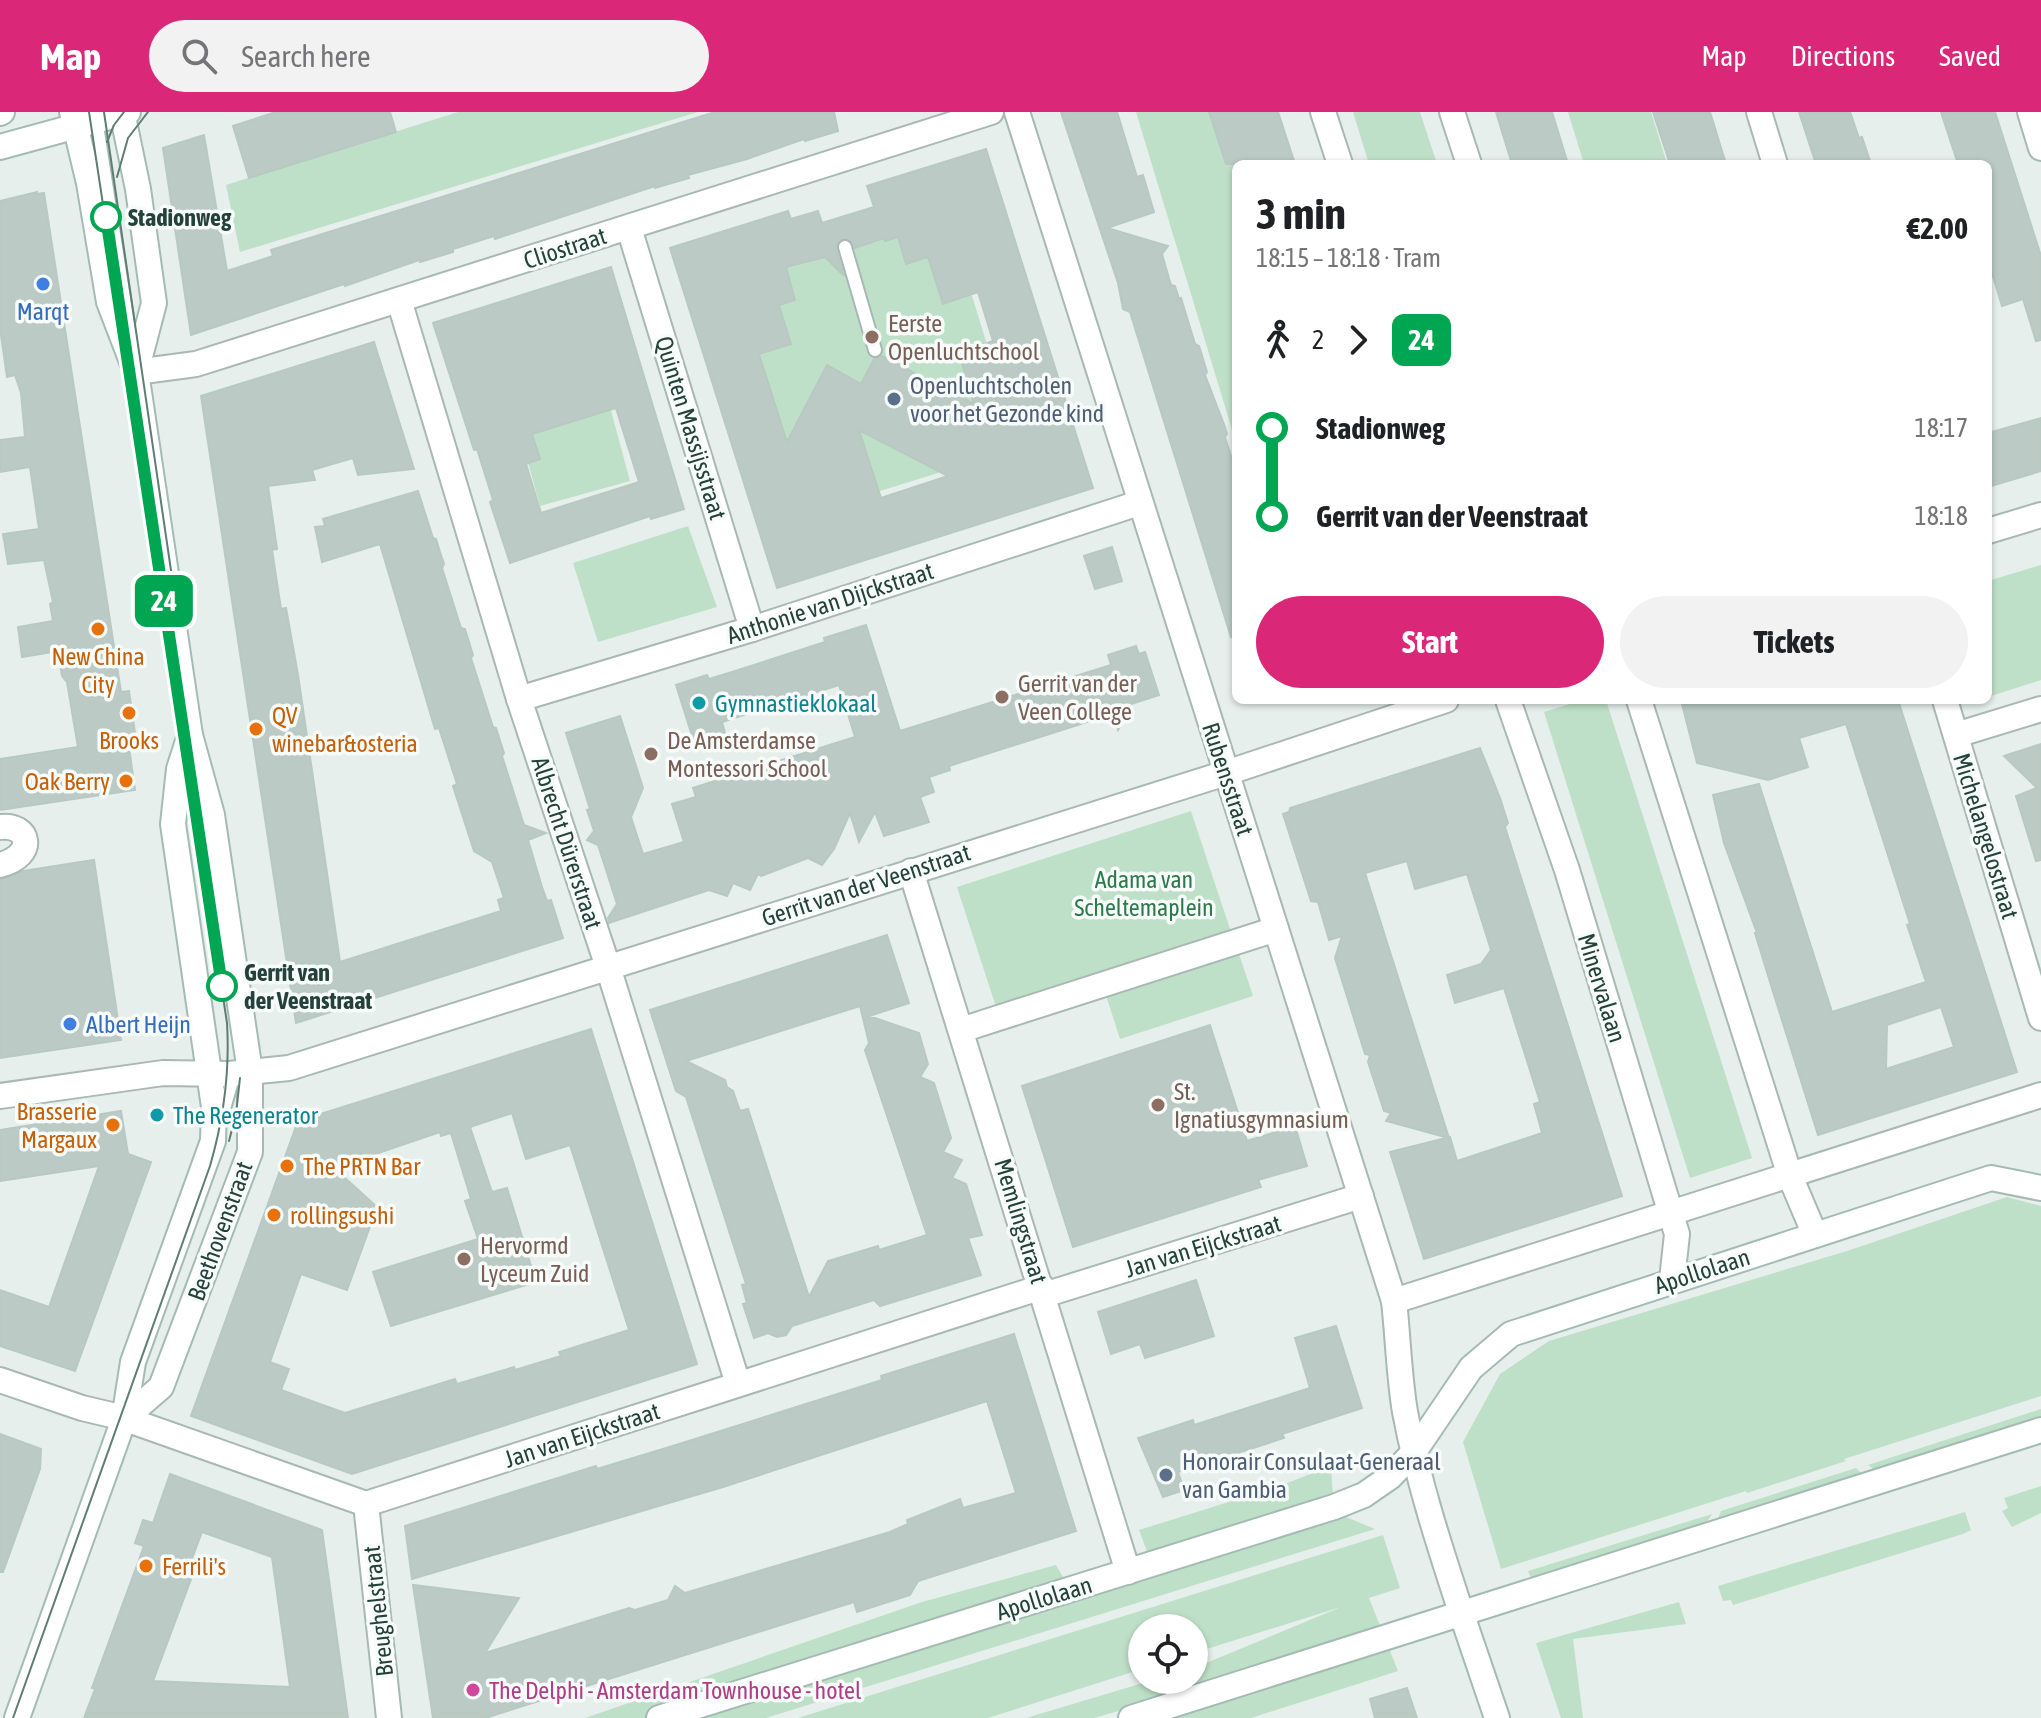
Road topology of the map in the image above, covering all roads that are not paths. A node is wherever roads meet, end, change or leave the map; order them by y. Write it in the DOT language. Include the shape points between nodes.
graph roads {
  1 [pos="124,112"];
  2 [pos="991,112"];
  3 [pos="1017,112"];
  4 [pos="1323,112"];
  5 [pos="1452,112"];
  6 [pos="1759,112"];
  7 [pos="2030,112"];
  8 [pos="85,117"];
  9 [pos="0,147"];
  10 [pos="2041,148"];
  11 [pos="1339,160"];
  12 [pos="1468,160"];
  13 [pos="1774,160"];
  14 [pos="629,228"];
  15 [pos="845,247"];
  16 [pos="399,300"];
  17 [pos="875,350"];
  18 [pos="136,372"];
  19 [pos="1139,503"];
  20 [pos="2041,515"];
  21 [pos="1992,530"];
  22 [pos="752,629"];
  23 [pos="519,699"];
  24 [pos="1434,704"];
  25 [pos="1509,704"];
  26 [pos="1640,704"];
  27 [pos="1946,704"];
  28 [pos="2041,709"];
  29 [pos="190,735"];
  30 [pos="1956,735"];
  31 [pos="1226,773"];
  32 [pos="0,827"];
  33 [pos="0,865"];
  34 [pos="911,871"];
  35 [pos="1276,929"];
  36 [pos="608,967"];
  37 [pos="2034,972"];
  38 [pos="2041,1018"];
  39 [pos="961,1030"];
  40 [pos="208,1073"];
  41 [pos="242,1073"];
  42 [pos="2041,1095"];
  43 [pos="0,1096"];
  44 [pos="213,1141"];
  45 [pos="1790,1176"];
  46 [pos="2041,1188"];
  47 [pos="1361,1196"];
  48 [pos="1671,1214"];
  49 [pos="1815,1235"];
  50 [pos="1672,1280"];
  51 [pos="1043,1291"];
  52 [pos="1394,1301"];
  53 [pos="0,1380"];
  54 [pos="738,1384"];
  55 [pos="124,1419"];
  56 [pos="2041,1430"];
  57 [pos="1414,1452"];
  58 [pos="366,1504"];
  59 [pos="1128,1572"];
  60 [pos="1462,1615"];
  61 [pos="17,1718"];
  62 [pos="389,1718"];
  63 [pos="659,1718"];
  64 [pos="1131,1718"];
  65 [pos="1497,1718"];
  1 -- 8 [label="street"];
  1 -- 18 [label="street, Beethovenstraat" via="154,303"];
  2 -- 14 [label="street, Cliostraat"];
  3 -- 19 [label="street, Rubensstraat"];
  4 -- 11 [label="street"];
  5 -- 12 [label="street"];
  6 -- 13 [label="street"];
  7 -- 10 [label="street"];
  8 -- 9 [label="street"];
  8 -- 18 [label="street, Beethovenstraat" via="89,183 109,302"];
  14 -- 16 [label="street, Cliostraat"];
  14 -- 22 [label="street, Quinten Massijsstraat"];
  15 -- 17 [label="lane"];
  16 -- 18 [label="street, Cliostraat" via="196,364"];
  16 -- 23 [label="street, Albrecht Dürerstraat"];
  18 -- 29 [label="street, Beethovenstraat"];
  19 -- 22 [label="street, Anthonie van Dijckstraat"];
  19 -- 31 [label="street, Rubensstraat"];
  20 -- 21 [label="street"];
  22 -- 23 [label="street, Anthonie van Dijckstraat"];
  23 -- 36 [label="street, Albrecht Dürerstraat"];
  24 -- 31 [label="street, Gerrit van der Veenstraat"];
  25 -- 48 [label="street, Minervalaan" via="1567,870"];
  26 -- 45 [label="street"];
  27 -- 30 [label="street, Michelangelostraat"];
  28 -- 30 [label="street"];
  29 -- 40 [label="street, Beethovenstraat" via="179,769 173,824"];
  29 -- 41 [label="street, Beethovenstraat" via="212,815 242,1022"];
  30 -- 37 [label="street, Michelangelostraat"];
  31 -- 34 [label="street, Gerrit van der Veenstraat"];
  31 -- 35 [label="street, Rubensstraat"];
  32 -- 33 [label="street" via="19,831 24,843 18,859"];
  34 -- 36 [label="street, Gerrit van der Veenstraat"];
  34 -- 39 [label="street, Memlingstraat"];
  35 -- 39 [label="street"];
  35 -- 47 [label="street, Rubensstraat"];
  36 -- 41 [label="street, Gerrit van der Veenstraat" via="289,1068"];
  36 -- 54 [label="street, Albrecht Dürerstraat"];
  37 -- 38 [label="street, Michelangelostraat"];
  39 -- 51 [label="street, Memlingstraat"];
  40 -- 41 [label="street, Gerrit van der Veenstraat"];
  40 -- 43 [label="street, Gerrit van der Veenstraat" via="163,1073"];
  40 -- 44 [label="street, Beethovenstraat"];
  41 -- 44 [label="lane, Beethovenstraat"];
  41 -- 55 [label="street, Beethovenstraat" via="250,1152 161,1387"];
  42 -- 45 [label="street"];
  44 -- 55 [label="street, Beethovenstraat" via="133,1362"];
  45 -- 48 [label="street"];
  45 -- 49 [label="street"];
  46 -- 49 [label="street, Apollolaan" via="1991,1178"];
  47 -- 51 [label="street, Jan van Eijckstraat"];
  47 -- 52 [label="street, Rubensstraat"];
  48 -- 50 [label="street, Minervalaan" via="1677,1234"];
  48 -- 52 [label="street"];
  49 -- 50 [label="street, Apollolaan"];
  50 -- 57 [label="street, Apollolaan" via="1511,1334 1471,1368"];
  51 -- 54 [label="street, Jan van Eijckstraat"];
  51 -- 59 [label="street, Memlingstraat"];
  52 -- 57 [label="street, Rubensstraat"];
  53 -- 55 [label="street"];
  54 -- 58 [label="street, Jan van Eijckstraat"];
  55 -- 58 [label="street"];
  55 -- 61 [label="street, Beethovenstraat"];
  56 -- 60 [label="street"];
  57 -- 59 [label="street, Apollolaan" via="1364,1495"];
  57 -- 60 [label="street"];
  58 -- 62 [label="street, Breughelstraat"];
  59 -- 63 [label="street, Apollolaan"];
  60 -- 64 [label="street"];
  60 -- 65 [label="street"];
}
